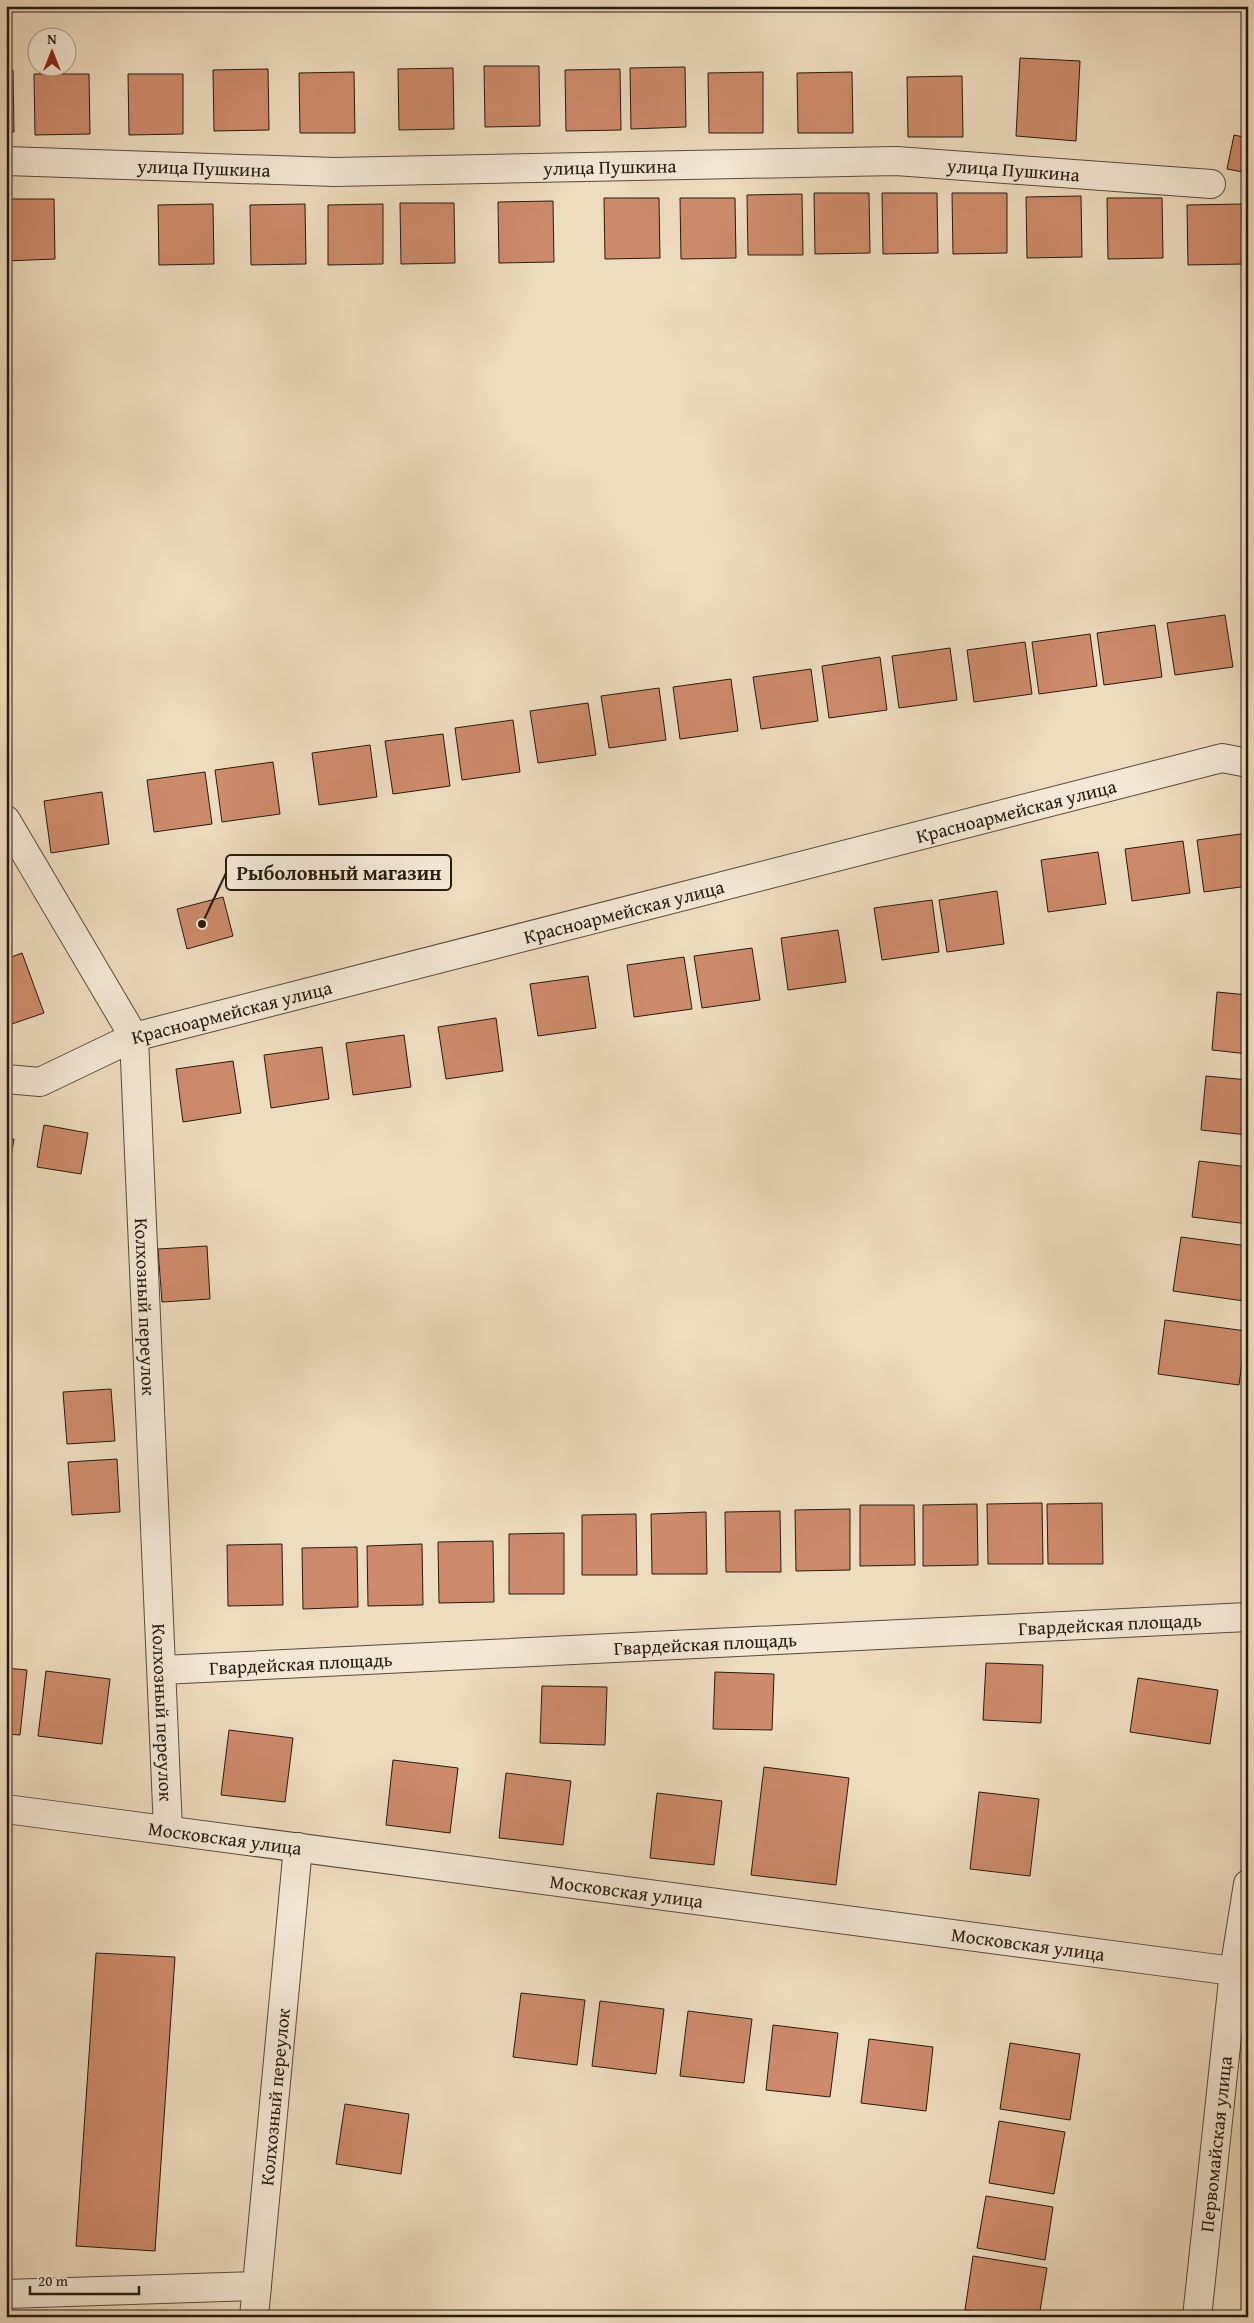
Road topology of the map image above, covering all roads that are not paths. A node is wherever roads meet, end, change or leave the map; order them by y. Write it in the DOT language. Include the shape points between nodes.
graph roads {
  1 [pos="6,161"];
  2 [pos="1211,184"];
  3 [pos="1248,762"];
  4 [pos="6,820"];
  5 [pos="134,1037"];
  6 [pos="6,1079"];
  7 [pos="1248,1618"];
  8 [pos="162,1670"];
  9 [pos="6,1809"];
  10 [pos="168,1830"];
  11 [pos="298,1847"];
  12 [pos="1248,1884"];
  13 [pos="1241,1972"];
  14 [pos="257,2286"];
  15 [pos="6,2294"];
  16 [pos="254,2317"];
  17 [pos="1197,2317"];
  1 -- 2 [label="street, улица Пушкина" via="334,172 896,161"];
  3 -- 5 [label="street, Красноармейская улица" via="1222,758"];
  4 -- 5 [label="street, Колхозный переулок"];
  5 -- 6 [label="street, Красноармейская улица" via="40,1082"];
  5 -- 8 [label="street, Колхозный переулок"];
  7 -- 8 [label="street, Гвардейская площадь"];
  8 -- 10 [label="street, Колхозный переулок"];
  9 -- 10 [label="street, Московская улица"];
  10 -- 11 [label="street, Московская улица"];
  11 -- 13 [label="street, Московская улица"];
  11 -- 14 [label="street, Колхозный переулок"];
  12 -- 13 [label="street, Первомайская улица"];
  13 -- 17 [label="street, Первомайская улица"];
  14 -- 15 [label="street"];
  14 -- 16 [label="street, Колхозный переулок"];
}
